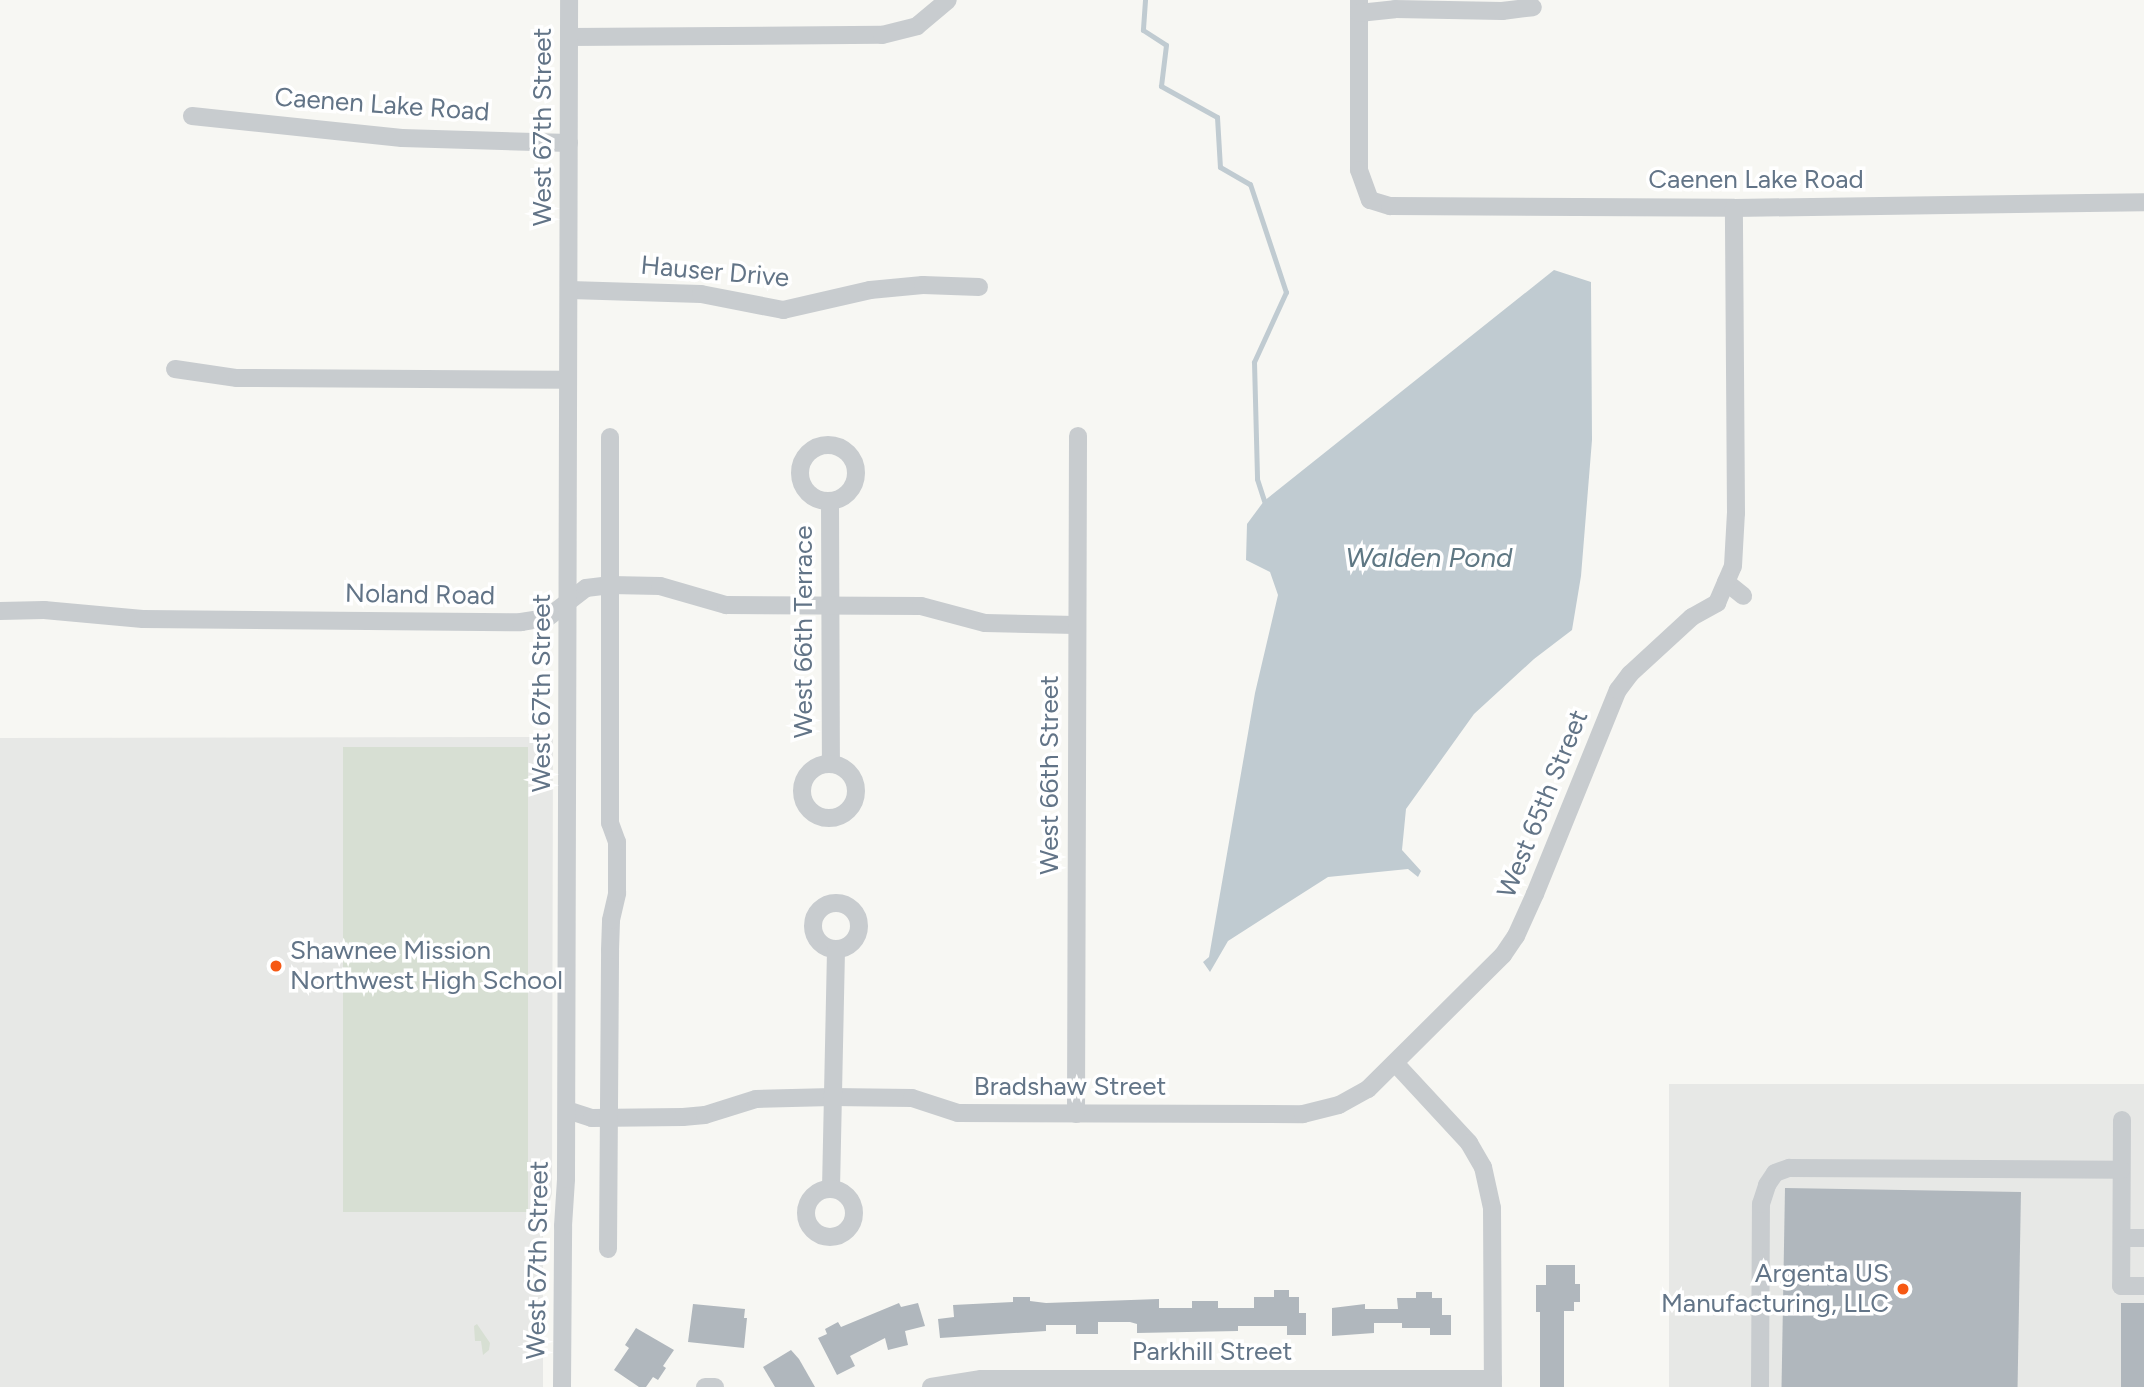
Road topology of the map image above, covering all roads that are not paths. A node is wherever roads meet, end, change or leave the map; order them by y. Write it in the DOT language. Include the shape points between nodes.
graph roads {
  1 [pos="569,0"];
  2 [pos="948,0"];
  3 [pos="1533,6"];
  4 [pos="1359,7"];
  5 [pos="569,37"];
  6 [pos="192,116"];
  7 [pos="569,143"];
  8 [pos="2144,202"];
  9 [pos="1734,208"];
  10 [pos="979,287"];
  11 [pos="570,290"];
  12 [pos="175,369"];
  13 [pos="568,380"];
  14 [pos="1078,436"];
  15 [pos="610,437"];
  16 [pos="830,500"];
  17 [pos="1726,582"];
  18 [pos="611,585"];
  19 [pos="1743,596"];
  20 [pos="569,601"];
  21 [pos="828,606"];
  22 [pos="0,611"];
  23 [pos="1076,625"];
  24 [pos="831,764"];
  25 [pos="836,949"];
  26 [pos="1395,1063"];
  27 [pos="832,1097"];
  28 [pos="567,1110"];
  29 [pos="1076,1114"];
  30 [pos="610,1117"];
  31 [pos="2122,1120"];
  32 [pos="2121,1170"];
  33 [pos="831,1189"];
  34 [pos="2122,1238"];
  35 [pos="2144,1238"];
  36 [pos="608,1249"];
  37 [pos="2144,1286"];
  38 [pos="1086,1382"];
  39 [pos="1493,1383"];
  40 [pos="562,1387"];
  41 [pos="705,1387"];
  42 [pos="715,1387"];
  43 [pos="931,1387"];
  44 [pos="1760,1387"];
  1 -- 5 [label="street, West 67th Street"];
  2 -- 5 [label="street" via="917,26 882,35"];
  3 -- 4 [label="street" via="1502,10"];
  4 -- 9 [label="street, Caenen Lake Road" via="1359,170 1370,200 1390,206"];
  5 -- 7 [label="street, West 67th Street"];
  6 -- 7 [label="street, Caenen Lake Road" via="402,138"];
  7 -- 11 [label="street, West 67th Street"];
  8 -- 9 [label="street, Caenen Lake Road"];
  9 -- 17 [label="street, West 65th Street" via="1736,513 1733,566"];
  10 -- 11 [label="street, Hauser Drive" via="923,285 870,290 783,310 701,295"];
  11 -- 13 [label="street, West 67th Street"];
  12 -- 13 [label="street" via="237,378"];
  13 -- 20 [label="street, West 67th Street"];
  14 -- 23 [label="street, West 66th Street"];
  15 -- 18 [label="street"];
  16 -- 21 [label="street, West 66th Terrace"];
  17 -- 19 [label="street"];
  17 -- 26 [label="street, West 65th Street" via="1717,603 1692,617 1630,674 1607,716 1516,936 1503,955"];
  18 -- 20 [label="street, Noland Road" via="586,588"];
  18 -- 21 [label="street, Noland Road" via="660,586 726,605"];
  18 -- 30 [label="street" via="610,823 617,842 617,893 610,950"];
  20 -- 22 [label="street, Noland Road" via="547,618 521,622 143,619"];
  20 -- 28 [label="street, West 67th Street"];
  21 -- 23 [label="street, Noland Road" via="921,606 985,623"];
  21 -- 24 [label="street, West 66th Terrace"];
  23 -- 29 [label="street, West 66th Street"];
  25 -- 27 [label="street"];
  26 -- 29 [label="street, Bradshaw Street" via="1368,1089 1339,1105 1303,1114"];
  26 -- 39 [label="street" via="1469,1143 1483,1167 1492,1208"];
  27 -- 29 [label="street, Bradshaw Street" via="912,1098 958,1113"];
  27 -- 30 [label="street, Bradshaw Street" via="756,1099 705,1115"];
  27 -- 33 [label="street"];
  28 -- 30 [label="street, Bradshaw Street" via="592,1118"];
  28 -- 40 [label="street, West 67th Street"];
  30 -- 36 [label="street"];
  31 -- 32 [label="street"];
  32 -- 34 [label="street"];
  32 -- 44 [label="street" via="1788,1168 1775,1173 1761,1204"];
  34 -- 35 [label="street"];
  34 -- 37 [label="street" via="2121,1286"];
  38 -- 39 [label="street, Parkhill Street"];
  38 -- 43 [label="street, Parkhill Street" via="981,1379"];
  41 -- 42 [label="street"];
}
